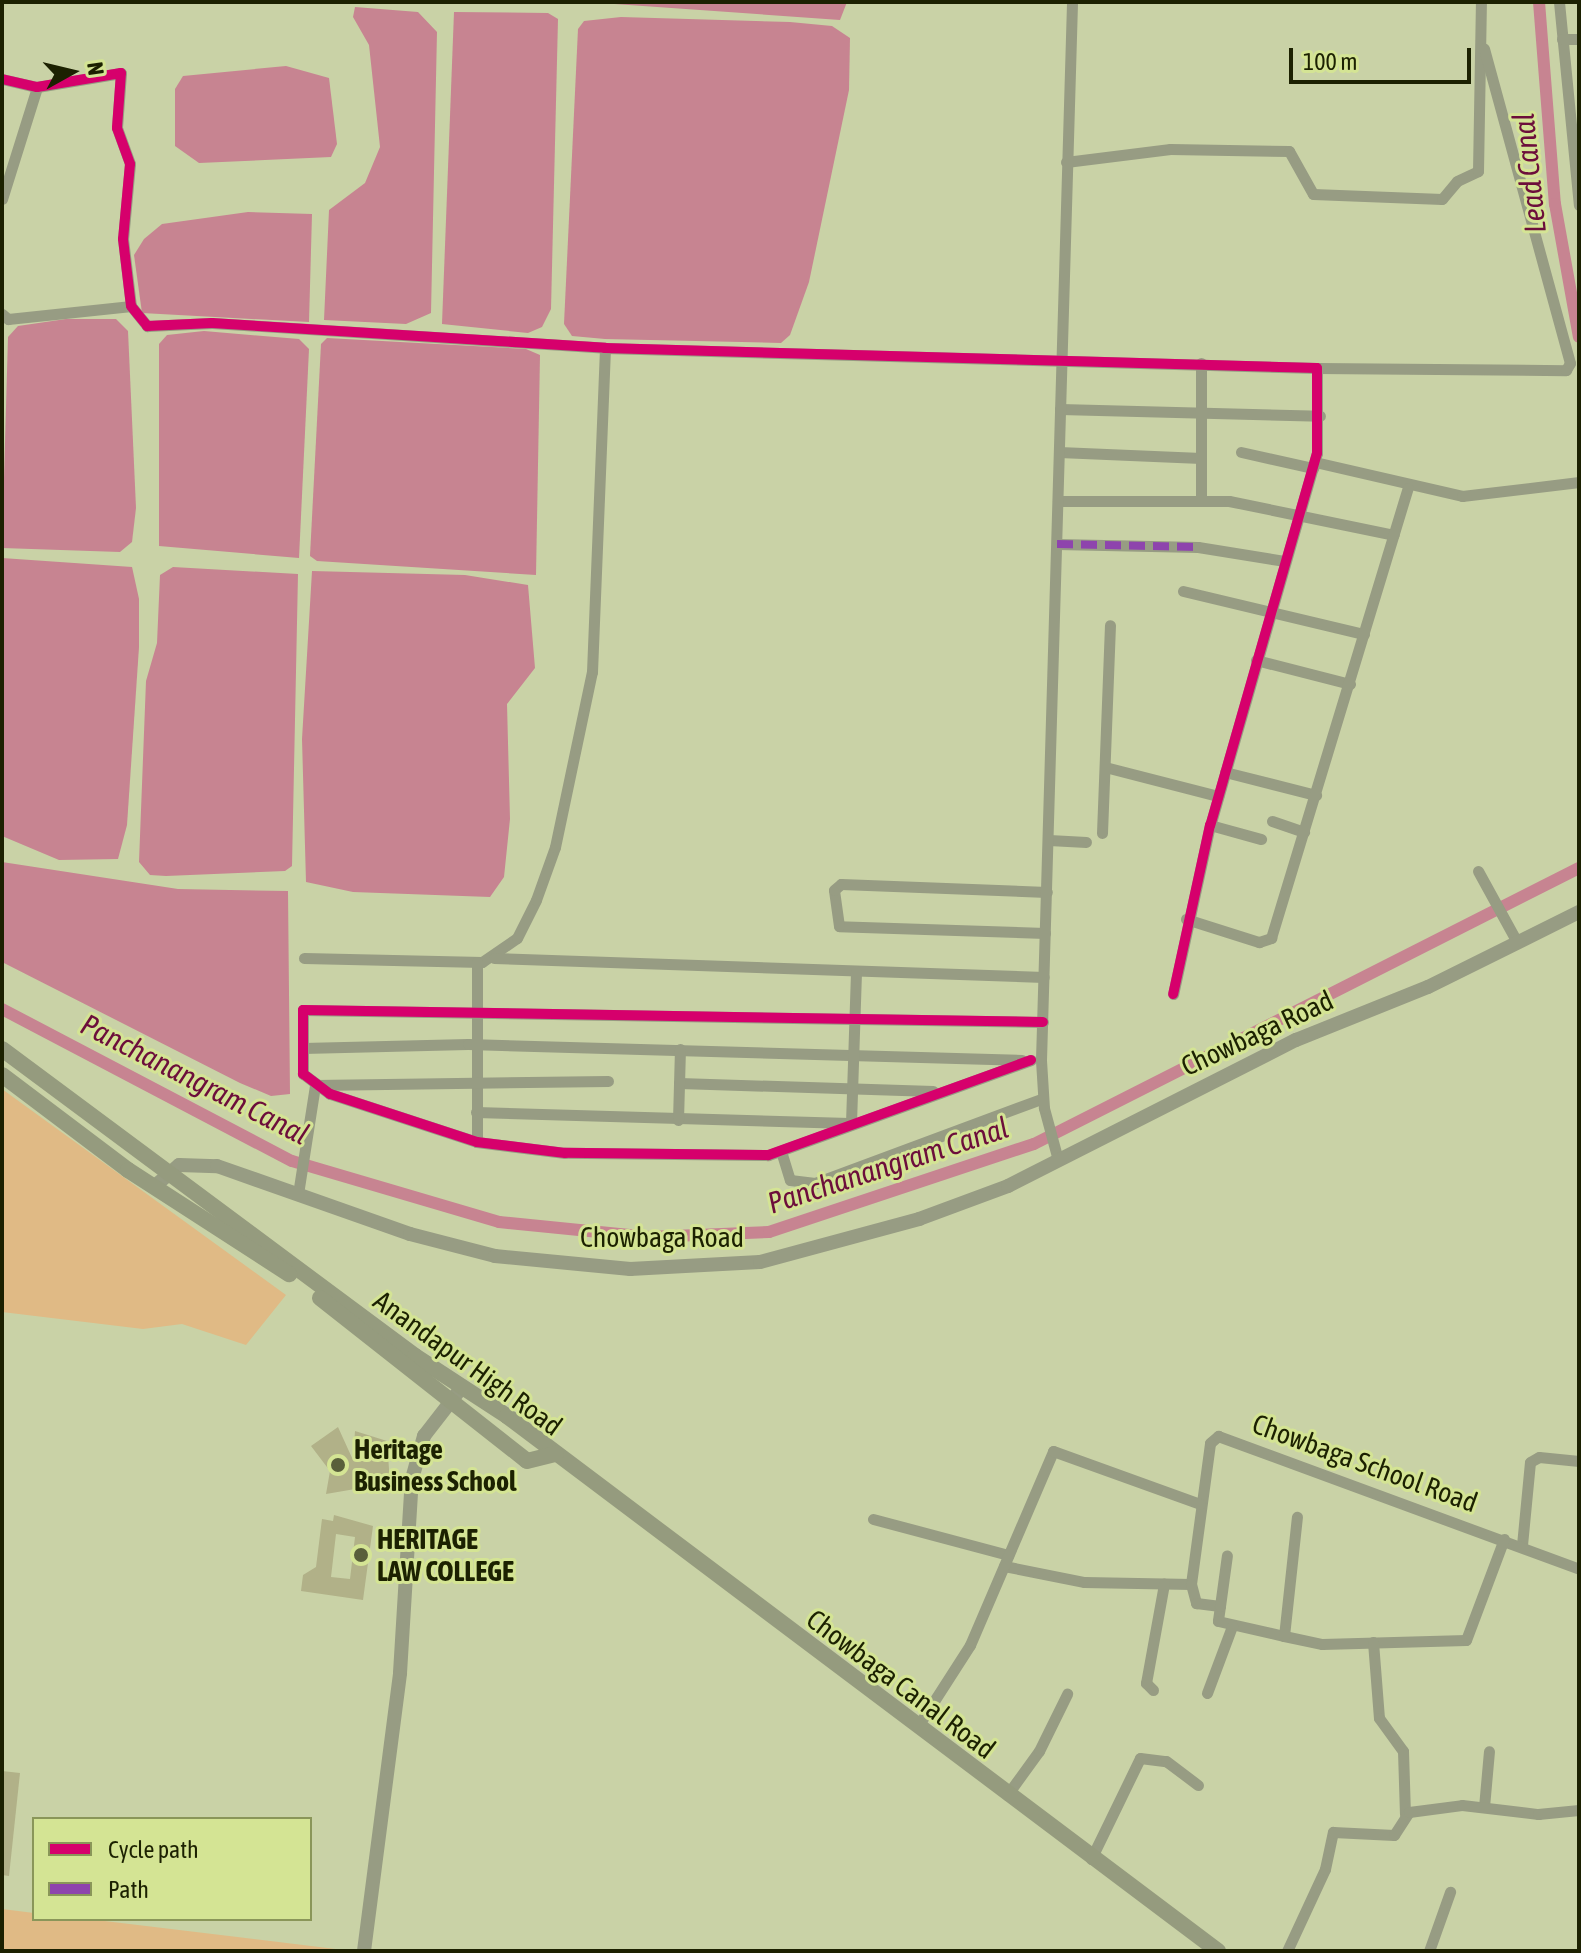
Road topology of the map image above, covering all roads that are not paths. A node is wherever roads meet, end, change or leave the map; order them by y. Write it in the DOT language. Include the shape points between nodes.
graph roads {
  1 [pos="1072,2"];
  2 [pos="1481,2"];
  3 [pos="1559,2"];
  4 [pos="1481,37"];
  5 [pos="1562,39"];
  6 [pos="1579,39"];
  7 [pos="2,79"];
  8 [pos="37,87"];
  9 [pos="1574,132"];
  10 [pos="1066,162"];
  11 [pos="2,199"];
  12 [pos="1579,205"];
  13 [pos="131,306"];
  14 [pos="2,314"];
  15 [pos="605,348"];
  16 [pos="1062,361"];
  17 [pos="1201,363"];
  18 [pos="1317,368"];
  19 [pos="1060,409"];
  20 [pos="1201,412"];
  21 [pos="1320,416"];
  22 [pos="1059,452"];
  23 [pos="1241,452"];
  24 [pos="1201,458"];
  25 [pos="1314,465"];
  26 [pos="1579,482"];
  27 [pos="1408,488"];
  28 [pos="1201,499"];
  29 [pos="1058,501"];
  30 [pos="1298,516"];
  31 [pos="1394,535"];
  32 [pos="1057,544"];
  33 [pos="1284,561"];
  34 [pos="1183,591"];
  35 [pos="1270,611"];
  36 [pos="1110,625"];
  37 [pos="1364,634"];
  38 [pos="1256,660"];
  39 [pos="1350,684"];
  40 [pos="1105,767"];
  41 [pos="1225,772"];
  42 [pos="1316,795"];
  43 [pos="1218,796"];
  44 [pos="1272,821"];
  45 [pos="1210,825"];
  46 [pos="1304,832"];
  47 [pos="1102,833"];
  48 [pos="1261,839"];
  49 [pos="1049,840"];
  50 [pos="1086,842"];
  51 [pos="1478,871"];
  52 [pos="1047,892"];
  53 [pos="1579,912"];
  54 [pos="1186,919"];
  55 [pos="1045,933"];
  56 [pos="1517,942"];
  57 [pos="304,958"];
  58 [pos="494,958"];
  59 [pos="477,962"];
  60 [pos="856,971"];
  61 [pos="1044,977"];
  62 [pos="1173,994"];
  63 [pos="477,1010"];
  64 [pos="855,1018"];
  65 [pos="1043,1022"];
  66 [pos="476,1044"];
  67 [pos="303,1048"];
  68 [pos="2,1049"];
  69 [pos="680,1049"];
  70 [pos="854,1053"];
  71 [pos="1036,1060"];
  72 [pos="2,1075"];
  73 [pos="475,1079"];
  74 [pos="608,1081"];
  75 [pos="679,1083"];
  76 [pos="315,1085"];
  77 [pos="853,1088"];
  78 [pos="941,1091"];
  79 [pos="1044,1103"];
  80 [pos="476,1112"];
  81 [pos="678,1120"];
  82 [pos="854,1123"];
  83 [pos="477,1142"];
  84 [pos="781,1151"];
  85 [pos="1057,1152"];
  86 [pos="168,1171"];
  87 [pos="155,1186"];
  88 [pos="298,1194"];
  89 [pos="462,1387"];
  90 [pos="449,1404"];
  91 [pos="556,1454"];
  92 [pos="1579,1461"];
  93 [pos="1200,1504"];
  94 [pos="1297,1517"];
  95 [pos="873,1519"];
  96 [pos="1504,1539"];
  97 [pos="1522,1545"];
  98 [pos="1227,1555"];
  99 [pos="1006,1560"];
  100 [pos="1579,1569"];
  101 [pos="1164,1584"];
  102 [pos="1191,1584"];
  103 [pos="1220,1606"];
  104 [pos="1232,1626"];
  105 [pos="1284,1636"];
  106 [pos="1373,1642"];
  107 [pos="1153,1690"];
  108 [pos="1207,1693"];
  109 [pos="1067,1694"];
  110 [pos="918,1726"];
  111 [pos="1489,1751"];
  112 [pos="1198,1785"];
  113 [pos="1007,1795"];
  114 [pos="1484,1807"];
  115 [pos="1579,1810"];
  116 [pos="1405,1814"];
  117 [pos="1091,1859"];
  118 [pos="1450,1892"];
  119 [pos="364,1951"];
  120 [pos="1218,1951"];
  121 [pos="1287,1951"];
  122 [pos="1429,1951"];
  1 -- 10 [label="street"];
  2 -- 4 [label="street"];
  3 -- 5 [label="street"];
  4 -- 10 [label="street" via="1478,171 1475,178 1457,181 1442,199 1313,194 1289,151 1170,149"];
  4 -- 18 [label="street" via="1570,363 1566,370"];
  5 -- 6 [label="street"];
  5 -- 9 [label="street"];
  7 -- 8 [label="street"];
  8 -- 11 [label="street"];
  8 -- 13 [label="street" via="121,73 117,128 127,145 130,195 122,223"];
  9 -- 12 [label="street"];
  10 -- 16 [label="street"];
  13 -- 14 [label="street" via="8,319"];
  13 -- 15 [label="street" via="140,322 159,327 212,323"];
  15 -- 16 [label="street"];
  15 -- 58 [label="street" via="592,672 555,847 517,938"];
  16 -- 17 [label="street"];
  16 -- 19 [label="street"];
  17 -- 18 [label="street"];
  17 -- 20 [label="street"];
  18 -- 21 [label="street"];
  19 -- 20 [label="street"];
  19 -- 22 [label="street"];
  20 -- 21 [label="street"];
  20 -- 24 [label="street"];
  21 -- 25 [label="street"];
  22 -- 24 [label="street"];
  22 -- 29 [label="street"];
  23 -- 25 [label="street"];
  24 -- 28 [label="street"];
  25 -- 27 [label="street"];
  25 -- 30 [label="street"];
  26 -- 27 [label="street" via="1486,495"];
  27 -- 31 [label="street"];
  28 -- 29 [label="street"];
  28 -- 30 [label="street"];
  29 -- 32 [label="street"];
  30 -- 31 [label="street"];
  30 -- 33 [label="street"];
  31 -- 37 [label="street"];
  32 -- 33 [label="street" via="1198,547"];
  32 -- 49 [label="street"];
  33 -- 35 [label="street"];
  34 -- 35 [label="street"];
  35 -- 37 [label="street"];
  35 -- 38 [label="street"];
  36 -- 40 [label="street"];
  37 -- 39 [label="street"];
  38 -- 39 [label="street"];
  38 -- 41 [label="street"];
  39 -- 42 [label="street"];
  40 -- 43 [label="street"];
  40 -- 47 [label="street"];
  41 -- 42 [label="street"];
  41 -- 43 [label="street"];
  42 -- 46 [label="street"];
  43 -- 45 [label="street"];
  44 -- 46 [label="street"];
  45 -- 48 [label="street"];
  45 -- 54 [label="street"];
  46 -- 54 [label="street" via="1271,938 1259,942"];
  49 -- 50 [label="street"];
  49 -- 52 [label="street"];
  51 -- 56 [label="street"];
  52 -- 55 [label="street"];
  52 -- 55 [label="street" via="841,884 834,890 839,926"];
  53 -- 56 [label="street, Chowbaga Road"];
  54 -- 62 [label="street"];
  55 -- 61 [label="street"];
  56 -- 85 [label="street, Chowbaga Road"];
  57 -- 59 [label="street"];
  58 -- 59 [label="street"];
  58 -- 60 [label="street"];
  59 -- 63 [label="street"];
  60 -- 61 [label="street"];
  60 -- 64 [label="street"];
  61 -- 65 [label="street"];
  63 -- 64 [label="street"];
  63 -- 66 [label="street"];
  63 -- 67 [label="street" via="303,1010"];
  64 -- 65 [label="street"];
  64 -- 70 [label="street"];
  65 -- 71 [label="street"];
  66 -- 67 [label="street"];
  66 -- 69 [label="street"];
  66 -- 73 [label="street"];
  67 -- 76 [label="street" via="303,1074"];
  68 -- 86 [label="main road, Anandapur High Road"];
  69 -- 70 [label="street"];
  69 -- 75 [label="street"];
  70 -- 71 [label="street"];
  70 -- 77 [label="street"];
  71 -- 78 [label="street"];
  71 -- 79 [label="street"];
  72 -- 87 [label="main road, Anandapur High Road"];
  73 -- 74 [label="street"];
  73 -- 76 [label="street"];
  73 -- 80 [label="street"];
  75 -- 77 [label="street"];
  75 -- 81 [label="street"];
  76 -- 83 [label="street"];
  76 -- 88 [label="street"];
  77 -- 78 [label="street"];
  77 -- 82 [label="street"];
  78 -- 82 [label="street"];
  79 -- 84 [label="street" via="815,1183 790,1180"];
  79 -- 85 [label="street"];
  80 -- 81 [label="street"];
  80 -- 83 [label="street"];
  81 -- 82 [label="street"];
  82 -- 84 [label="street"];
  83 -- 84 [label="street" via="580,1153 734,1157"];
  85 -- 88 [label="street, Chowbaga Road" via="963,1205 872,1234 760,1262 681,1269 495,1256"];
  86 -- 87 [label="street"];
  86 -- 88 [label="street, Chowbaga Road" via="194,1163 217,1166"];
  86 -- 89 [label="main road, Anandapur High Road"];
  87 -- 90 [label="main road, Anandapur High Road" via="302,1283"];
  89 -- 90 [label="street"];
  89 -- 91 [label="main road, Anandapur High Road"];
  90 -- 91 [label="main road, Anandapur High Road" via="527,1461"];
  90 -- 119 [label="street" via="424,1436 412,1479 400,1673"];
  91 -- 110 [label="main road, Chowbaga Canal Road"];
  92 -- 97 [label="street" via="1539,1457 1530,1462"];
  93 -- 96 [label="street, Chowbaga School Road" via="1210,1443 1218,1436"];
  93 -- 99 [label="street" via="1053,1451"];
  93 -- 102 [label="street, Chowbaga School Road"];
  94 -- 105 [label="street"];
  95 -- 99 [label="street"];
  96 -- 97 [label="street, Chowbaga School Road"];
  96 -- 106 [label="street" via="1466,1640"];
  97 -- 100 [label="street, Chowbaga School Road"];
  98 -- 103 [label="street"];
  99 -- 101 [label="street" via="1056,1579"];
  99 -- 110 [label="street" via="963,1659"];
  101 -- 102 [label="street"];
  101 -- 107 [label="street" via="1146,1683"];
  102 -- 103 [label="street" via="1196,1603"];
  103 -- 104 [label="street" via="1218,1621"];
  104 -- 105 [label="street"];
  104 -- 108 [label="street"];
  105 -- 106 [label="street" via="1322,1644"];
  106 -- 116 [label="street" via="1379,1718 1403,1751"];
  109 -- 113 [label="street" via="1039,1751"];
  110 -- 113 [label="main road, Chowbaga Canal Road"];
  111 -- 114 [label="street"];
  112 -- 117 [label="street" via="1166,1761 1140,1758"];
  113 -- 117 [label="main road, Chowbaga Canal Road"];
  114 -- 115 [label="street" via="1538,1814"];
  114 -- 116 [label="street"];
  116 -- 121 [label="street" via="1394,1835 1333,1832 1325,1869"];
  117 -- 120 [label="main road, Chowbaga Canal Road"];
  118 -- 122 [label="street"];
}
